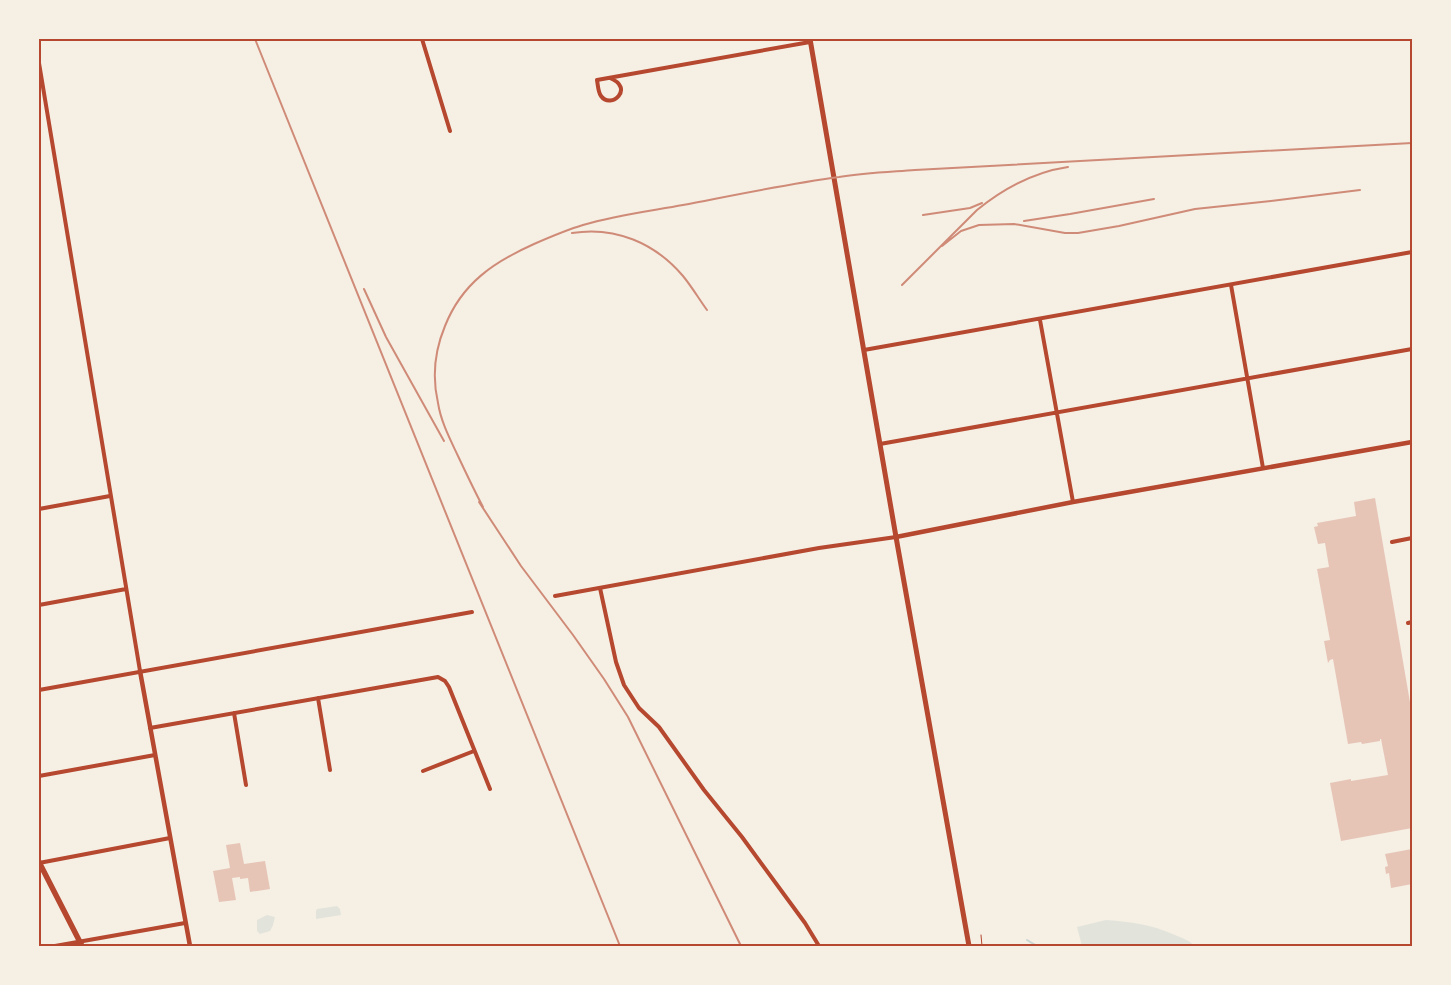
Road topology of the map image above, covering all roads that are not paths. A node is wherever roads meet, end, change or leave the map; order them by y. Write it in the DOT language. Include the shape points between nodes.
graph roads {
  1 [pos="422,39"];
  2 [pos="810,40"];
  3 [pos="39,63"];
  4 [pos="610,78"];
  5 [pos="450,132"];
  6 [pos="1412,252"];
  7 [pos="1231,285"];
  8 [pos="1040,320"];
  9 [pos="1412,349"];
  10 [pos="864,350"];
  11 [pos="1247,378"];
  12 [pos="1057,413"];
  13 [pos="1412,442"];
  14 [pos="880,444"];
  15 [pos="1263,468"];
  16 [pos="110,496"];
  17 [pos="1073,502"];
  18 [pos="39,509"];
  19 [pos="896,537"];
  20 [pos="1412,538"];
  21 [pos="1392,542"];
  22 [pos="600,588"];
  23 [pos="126,589"];
  24 [pos="555,596"];
  25 [pos="39,605"];
  26 [pos="472,612"];
  27 [pos="140,671"];
  28 [pos="39,690"];
  29 [pos="318,698"];
  30 [pos="234,713"];
  31 [pos="150,728"];
  32 [pos="474,751"];
  33 [pos="155,755"];
  34 [pos="330,770"];
  35 [pos="423,771"];
  36 [pos="39,776"];
  37 [pos="246,785"];
  38 [pos="490,789"];
  39 [pos="170,838"];
  40 [pos="39,863"];
  41 [pos="185,923"];
  42 [pos="81,944"];
  43 [pos="55,946"];
  44 [pos="190,946"];
  45 [pos="819,946"];
  46 [pos="969,946"];
  1 -- 5 [label="street"];
  2 -- 4 [label="street"];
  2 -- 10 [label="main road"];
  3 -- 16 [label="street"];
  4 -- 4 [label="street" via="597,80 601,96 610,101 621,93 619,83"];
  6 -- 7 [label="street"];
  7 -- 8 [label="street"];
  7 -- 11 [label="street"];
  8 -- 10 [label="street"];
  8 -- 12 [label="street"];
  9 -- 11 [label="street"];
  10 -- 14 [label="main road"];
  11 -- 12 [label="street"];
  11 -- 15 [label="street"];
  12 -- 14 [label="street"];
  12 -- 17 [label="street"];
  13 -- 15 [label="street"];
  14 -- 19 [label="main road"];
  15 -- 17 [label="street"];
  16 -- 18 [label="street"];
  16 -- 23 [label="street"];
  17 -- 19 [label="street"];
  19 -- 22 [label="street"];
  19 -- 46 [label="main road"];
  20 -- 21 [label="street"];
  22 -- 24 [label="street"];
  22 -- 45 [label="street" via="624,685 742,837"];
  23 -- 25 [label="street"];
  23 -- 27 [label="street"];
  26 -- 27 [label="street"];
  27 -- 28 [label="street"];
  27 -- 31 [label="street"];
  29 -- 30 [label="street"];
  29 -- 32 [label="street" via="434,677 442,679 449,686"];
  29 -- 34 [label="street"];
  30 -- 31 [label="street"];
  30 -- 37 [label="street"];
  31 -- 33 [label="street"];
  32 -- 35 [label="street"];
  32 -- 38 [label="street"];
  33 -- 36 [label="street"];
  33 -- 39 [label="street"];
  39 -- 40 [label="street"];
  39 -- 41 [label="street"];
  40 -- 42 [label="main road"];
  41 -- 42 [label="street"];
  41 -- 44 [label="street"];
  42 -- 43 [label="street"];
}
